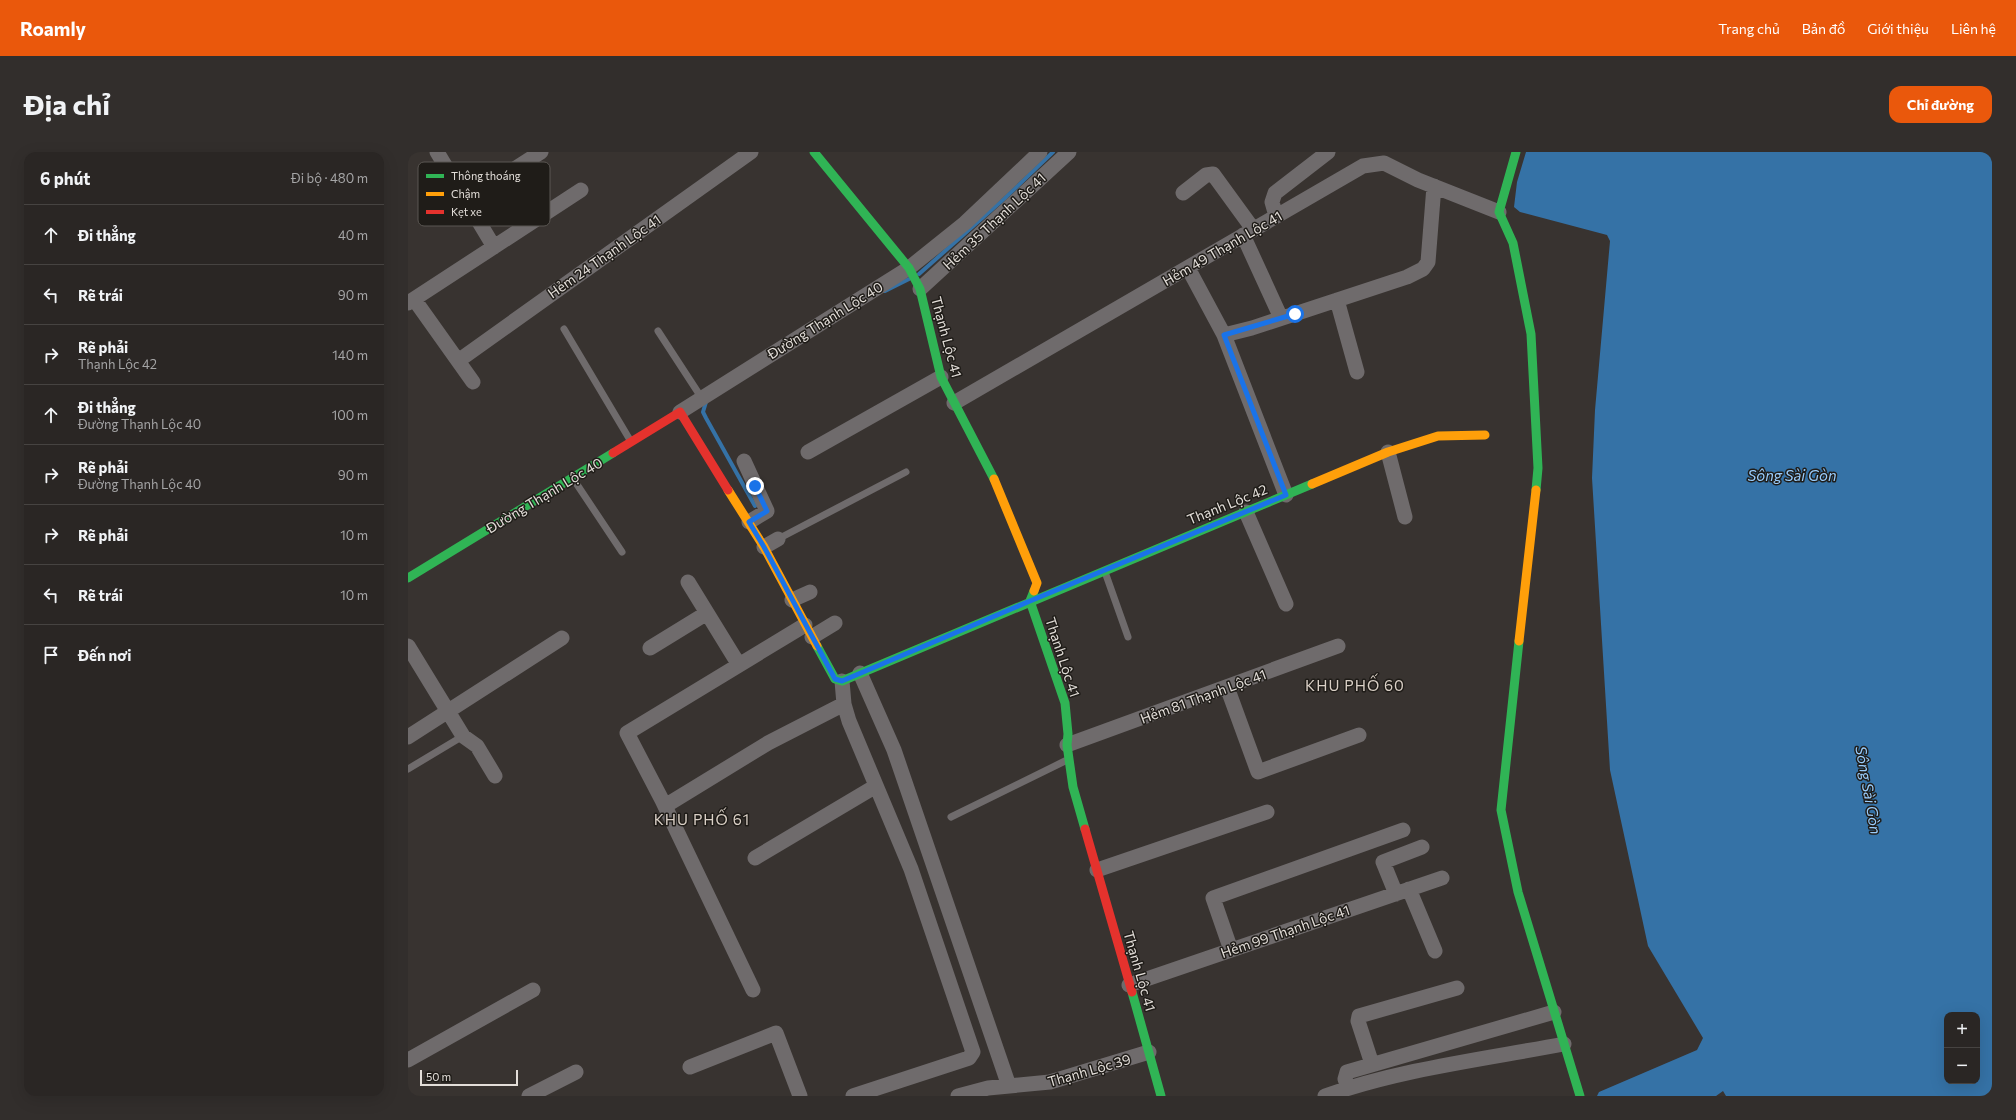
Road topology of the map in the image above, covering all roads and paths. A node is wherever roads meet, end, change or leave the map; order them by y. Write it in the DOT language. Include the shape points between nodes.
graph roads {
  1 [pos="437,152"];
  2 [pos="541,152"];
  3 [pos="751,152"];
  4 [pos="814,152"];
  5 [pos="1040,152"];
  6 [pos="1069,152"];
  7 [pos="1328,152"];
  8 [pos="1516,152"];
  9 [pos="443,162"];
  10 [pos="525,162"];
  11 [pos="1434,186"];
  12 [pos="581,190"];
  13 [pos="1183,193"];
  14 [pos="550,210"];
  15 [pos="1499,212"];
  16 [pos="1276,216"];
  17 [pos="481,226"];
  18 [pos="526,226"];
  19 [pos="1248,232"];
  20 [pos="494,247"];
  21 [pos="909,268"];
  22 [pos="1188,268"];
  23 [pos="920,289"];
  24 [pos="1337,300"];
  25 [pos="411,301"];
  26 [pos="1281,318"];
  27 [pos="564,329"];
  28 [pos="658,330"];
  29 [pos="1224,335"];
  30 [pos="458,361"];
  31 [pos="1357,372"];
  32 [pos="941,377"];
  33 [pos="473,382"];
  34 [pos="701,397"];
  35 [pos="954,403"];
  36 [pos="680,412"];
  37 [pos="1485,435"];
  38 [pos="631,442"];
  39 [pos="808,452"];
  40 [pos="1388,452"];
  41 [pos="744,461"];
  42 [pos="906,472"];
  43 [pos="573,478"];
  44 [pos="1286,495"];
  45 [pos="1246,512"];
  46 [pos="1405,518"];
  47 [pos="749,522"];
  48 [pos="778,539"];
  49 [pos="764,547"];
  50 [pos="622,552"];
  51 [pos="1104,570"];
  52 [pos="408,578"];
  53 [pos="688,582"];
  54 [pos="810,592"];
  55 [pos="792,600"];
  56 [pos="1030,601"];
  57 [pos="1286,604"];
  58 [pos="706,613"];
  59 [pos="835,623"];
  60 [pos="808,631"];
  61 [pos="1128,637"];
  62 [pos="562,638"];
  63 [pos="408,646"];
  64 [pos="1338,646"];
  65 [pos="650,648"];
  66 [pos="739,665"];
  67 [pos="860,673"];
  68 [pos="842,681"];
  69 [pos="1227,687"];
  70 [pos="844,704"];
  71 [pos="448,713"];
  72 [pos="1359,735"];
  73 [pos="463,736"];
  74 [pos="408,738"];
  75 [pos="1068,752"];
  76 [pos="408,769"];
  77 [pos="495,776"];
  78 [pos="876,786"];
  79 [pos="665,806"];
  80 [pos="1267,812"];
  81 [pos="951,817"];
  82 [pos="1403,830"];
  83 [pos="1422,847"];
  84 [pos="755,858"];
  85 [pos="1097,870"];
  86 [pos="1442,878"];
  87 [pos="1402,892"];
  88 [pos="1232,950"];
  89 [pos="1435,951"];
  90 [pos="1129,984"];
  91 [pos="1457,988"];
  92 [pos="533,990"];
  93 [pos="753,990"];
  94 [pos="1554,1012"];
  95 [pos="1564,1044"];
  96 [pos="1149,1052"];
  97 [pos="408,1060"];
  98 [pos="1372,1064"];
  99 [pos="690,1067"];
  100 [pos="576,1072"];
  101 [pos="1009,1086"];
  102 [pos="1348,1088"];
  103 [pos="1029,1090"];
  104 [pos="990,1092"];
  105 [pos="1575,1094"];
  106 [pos="529,1096"];
  107 [pos="800,1096"];
  108 [pos="853,1096"];
  109 [pos="958,1096"];
  110 [pos="1161,1096"];
  111 [pos="1325,1096"];
  1 -- 9 [label="street"];
  2 -- 10 [label="street"];
  3 -- 30 [label="street, Hẻm 24 Thạnh Lộc 41"];
  4 -- 21 [label="street"];
  5 -- 21 [label="street, Đường Thạnh Lộc 40" via="965,223"];
  6 -- 23 [label="street, Hẻm 35 Thạnh Lộc 41"];
  7 -- 16 [label="street" via="1275,193 1272,202"];
  8 -- 15 [label="street"];
  11 -- 15 [label="street, Hẻm 49 Thạnh Lộc 41"];
  11 -- 16 [label="street, Hẻm 49 Thạnh Lộc 41" via="1384,163 1363,166"];
  11 -- 24 [label="street" via="1426,266 1407,277"];
  12 -- 14 [label="street"];
  13 -- 19 [label="street" via="1206,175 1213,174"];
  15 -- 94 [label="street" via="1514,243 1531,334 1538,468 1501,810 1518,892"];
  16 -- 19 [label="street, Hẻm 49 Thạnh Lộc 41"];
  17 -- 20 [label="street"];
  18 -- 20 [label="street"];
  19 -- 22 [label="street, Hẻm 49 Thạnh Lộc 41"];
  19 -- 26 [label="street"];
  20 -- 25 [label="street"];
  21 -- 23 [label="street, Thạnh Lộc 41"];
  21 -- 34 [label="street, Đường Thạnh Lộc 40"];
  22 -- 29 [label="street"];
  22 -- 35 [label="street, Hẻm 49 Thạnh Lộc 41"];
  23 -- 32 [label="street, Thạnh Lộc 41"];
  24 -- 26 [label="street"];
  24 -- 31 [label="street"];
  25 -- 30 [label="street"];
  26 -- 29 [label="street"];
  27 -- 38 [label="lane"];
  28 -- 34 [label="lane"];
  29 -- 44 [label="street"];
  30 -- 33 [label="street"];
  32 -- 35 [label="street, Thạnh Lộc 41"];
  32 -- 39 [label="street"];
  34 -- 36 [label="street, Đường Thạnh Lộc 40"];
  35 -- 56 [label="street, Thạnh Lộc 41" via="989,468 1026,553 1037,583"];
  36 -- 38 [label="street, Đường Thạnh Lộc 40"];
  36 -- 47 [label="street"];
  37 -- 40 [label="street, Thạnh Lộc 42" via="1438,436"];
  38 -- 43 [label="street, Đường Thạnh Lộc 40"];
  40 -- 44 [label="street, Thạnh Lộc 42"];
  40 -- 46 [label="street"];
  41 -- 47 [label="street" via="767,511"];
  42 -- 48 [label="lane"];
  43 -- 50 [label="lane"];
  43 -- 52 [label="street, Đường Thạnh Lộc 40"];
  44 -- 45 [label="street, Thạnh Lộc 42"];
  45 -- 51 [label="street, Thạnh Lộc 42"];
  45 -- 57 [label="street"];
  47 -- 49 [label="street"];
  48 -- 49 [label="street"];
  49 -- 55 [label="street"];
  51 -- 56 [label="street, Thạnh Lộc 42"];
  51 -- 61 [label="lane"];
  53 -- 58 [label="street"];
  54 -- 55 [label="street"];
  55 -- 60 [label="street"];
  56 -- 67 [label="street"];
  56 -- 75 [label="street, Thạnh Lộc 41" via="1065,703"];
  58 -- 65 [label="street"];
  58 -- 66 [label="street"];
  59 -- 60 [label="street"];
  60 -- 66 [label="street"];
  60 -- 68 [label="street" via="835,679"];
  62 -- 71 [label="street"];
  63 -- 71 [label="street"];
  64 -- 69 [label="street, Hẻm 81 Thạnh Lộc 41"];
  66 -- 79 [label="street" via="627,733"];
  67 -- 68 [label="street"];
  67 -- 101 [label="street" via="894,750"];
  68 -- 70 [label="street"];
  69 -- 72 [label="street" via="1258,772"];
  69 -- 75 [label="street, Hẻm 81 Thạnh Lộc 41"];
  70 -- 78 [label="street"];
  70 -- 79 [label="street" via="768,743"];
  71 -- 73 [label="street"];
  71 -- 74 [label="street"];
  73 -- 76 [label="lane"];
  73 -- 77 [label="street" via="477,746"];
  75 -- 81 [label="lane"];
  75 -- 85 [label="street, Thạnh Lộc 41" via="1073,787"];
  78 -- 84 [label="street"];
  78 -- 108 [label="street" via="911,869 973,1052 969,1058"];
  79 -- 93 [label="street"];
  80 -- 85 [label="street"];
  82 -- 88 [label="street" via="1213,898"];
  83 -- 87 [label="street" via="1383,862"];
  85 -- 90 [label="street, Thạnh Lộc 41"];
  86 -- 87 [label="street, Hẻm 99 Thạnh Lộc 41"];
  87 -- 88 [label="street, Hẻm 99 Thạnh Lộc 41"];
  87 -- 89 [label="street"];
  88 -- 90 [label="street, Hẻm 99 Thạnh Lộc 41"];
  90 -- 96 [label="street, Thạnh Lộc 41"];
  91 -- 98 [label="street" via="1359,1016 1358,1021"];
  92 -- 97 [label="street"];
  94 -- 95 [label="street"];
  94 -- 98 [label="street"];
  95 -- 102 [label="street" via="1410,1073"];
  95 -- 105 [label="street"];
  96 -- 103 [label="street, Thạnh Lộc 39"];
  96 -- 110 [label="street, Thạnh Lộc 41"];
  98 -- 102 [label="street" via="1347,1072 1345,1079"];
  99 -- 107 [label="street" via="776,1033"];
  100 -- 106 [label="street"];
  101 -- 103 [label="street, Thạnh Lộc 39"];
  101 -- 104 [label="street, Thạnh Lộc 39"];
  102 -- 111 [label="street"];
  104 -- 109 [label="street, Thạnh Lộc 39"];
}
